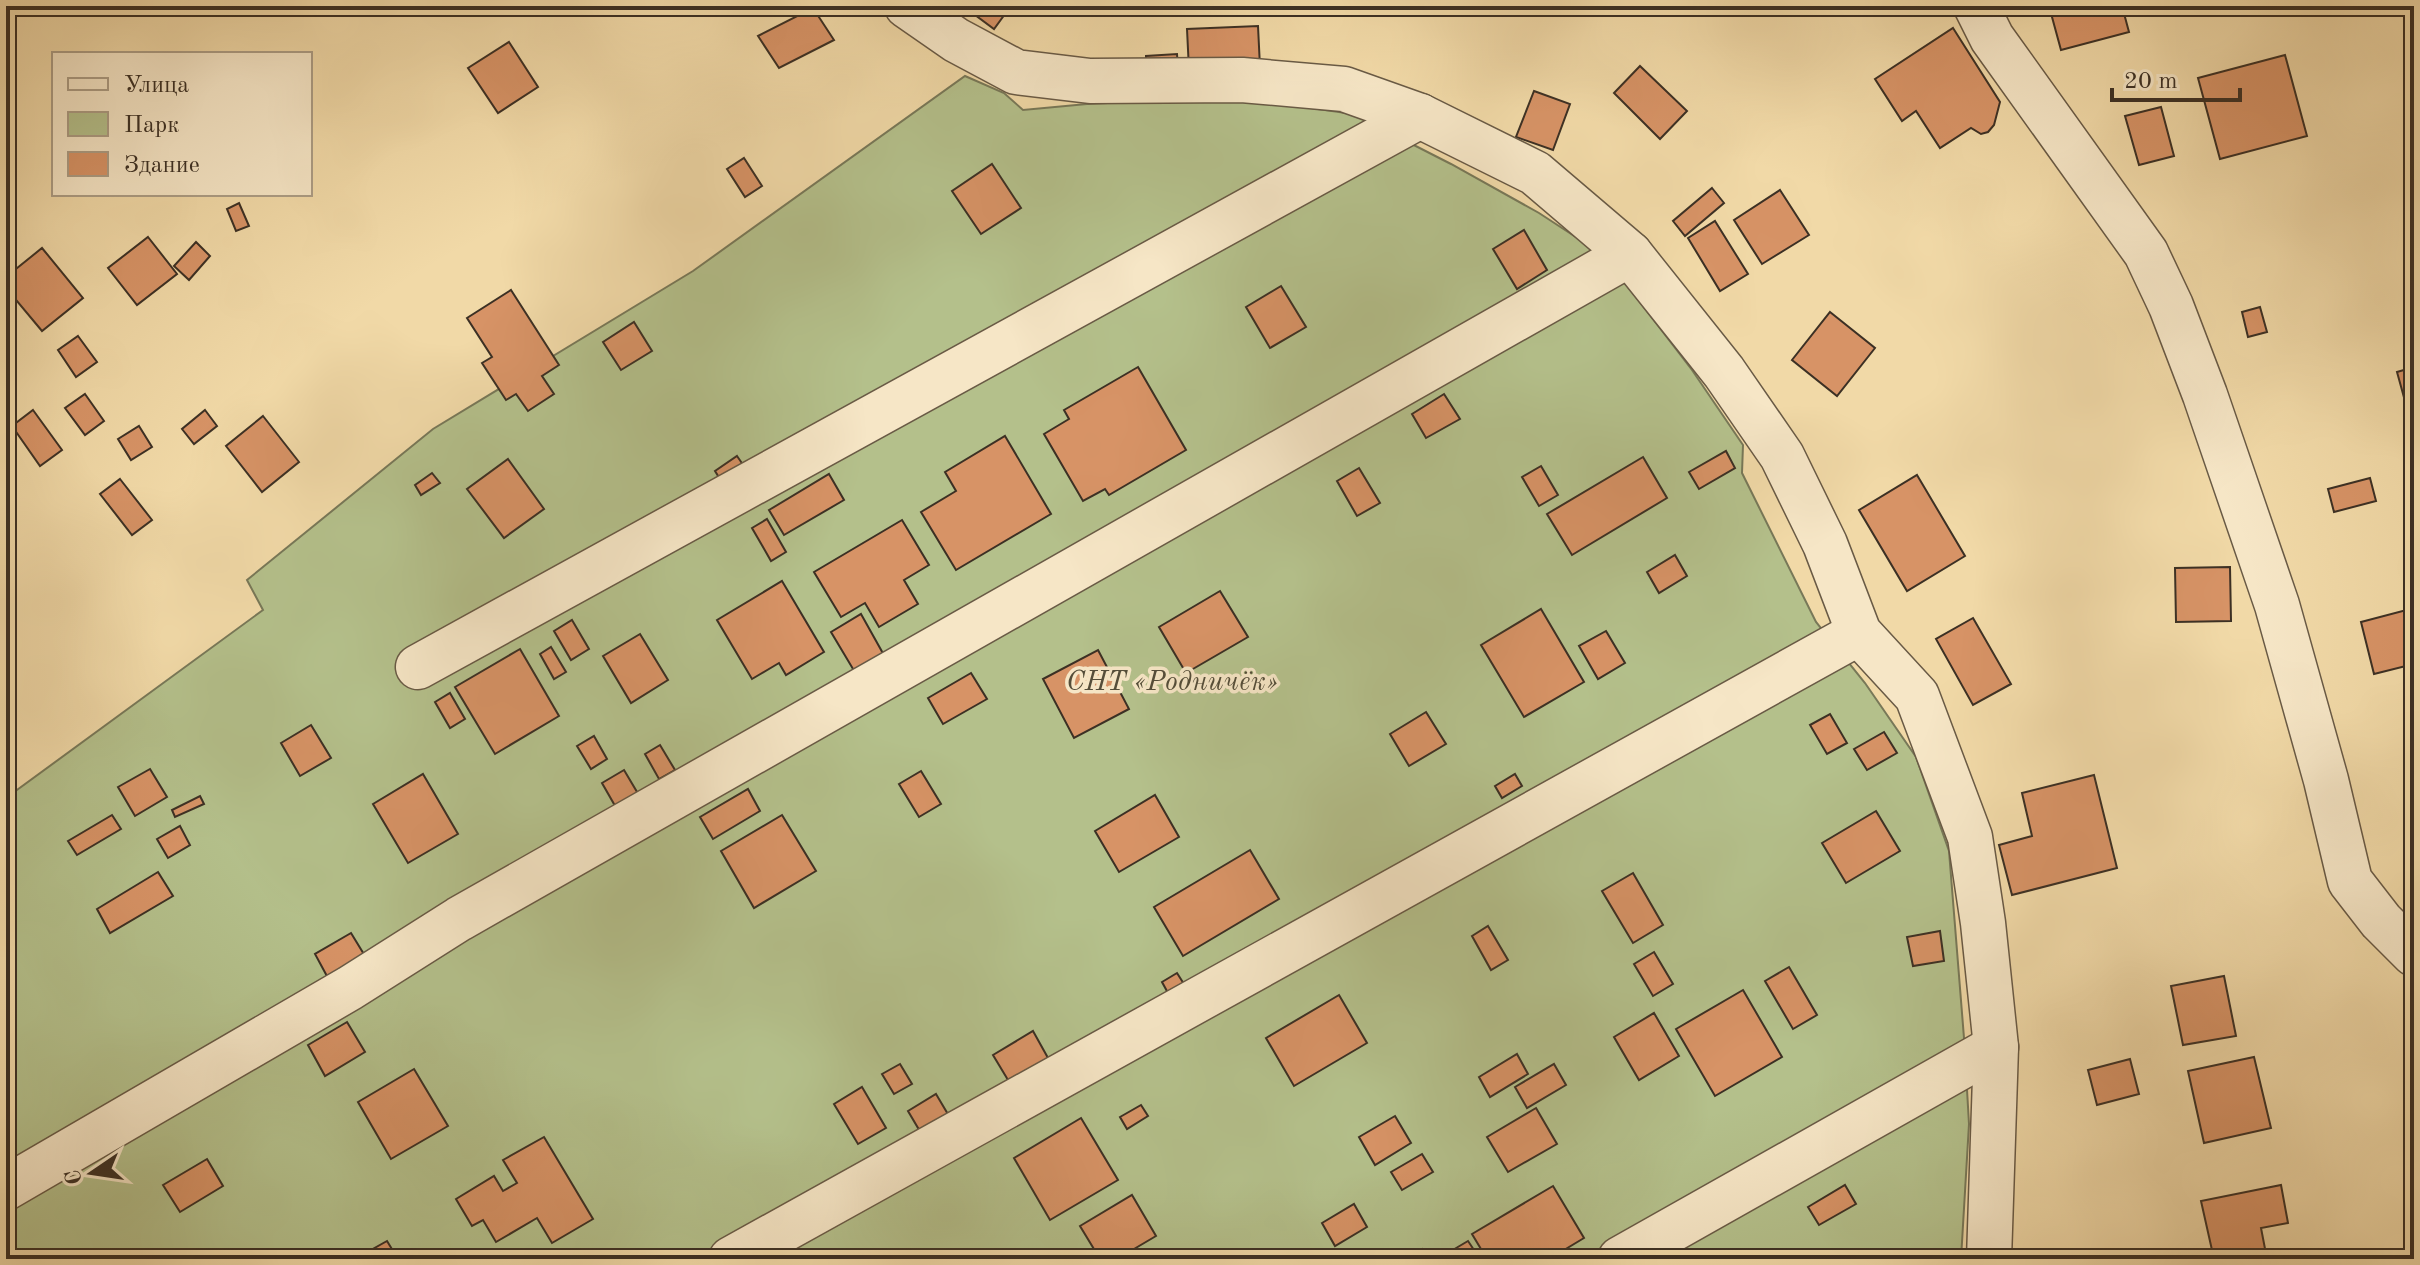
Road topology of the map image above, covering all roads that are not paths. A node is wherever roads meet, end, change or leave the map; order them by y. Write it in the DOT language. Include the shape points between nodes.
graph roads {
  1 [pos="907,6"];
  2 [pos="1976,6"];
  3 [pos="1420,116"];
  4 [pos="1630,254"];
  5 [pos="1859,633"];
  6 [pos="418,667"];
  7 [pos="2414,954"];
  8 [pos="1996,1047"];
  9 [pos="6,1188"];
  10 [pos="731,1259"];
  11 [pos="1620,1259"];
  12 [pos="1989,1259"];
  1 -- 3 [label="street" via="1016,72 1090,81 1242,80 1344,89"];
  2 -- 7 [label="street" via="1992,38 2146,253 2171,306 2277,605 2350,881"];
  3 -- 4 [label="street" via="1535,173"];
  3 -- 6 [label="street"];
  4 -- 5 [label="street" via="1724,372 1782,456 1825,544"];
  4 -- 9 [label="street" via="459,919"];
  5 -- 8 [label="street" via="1917,696 1970,837"];
  5 -- 10 [label="street"];
  8 -- 11 [label="street"];
  8 -- 12 [label="street"];
}
